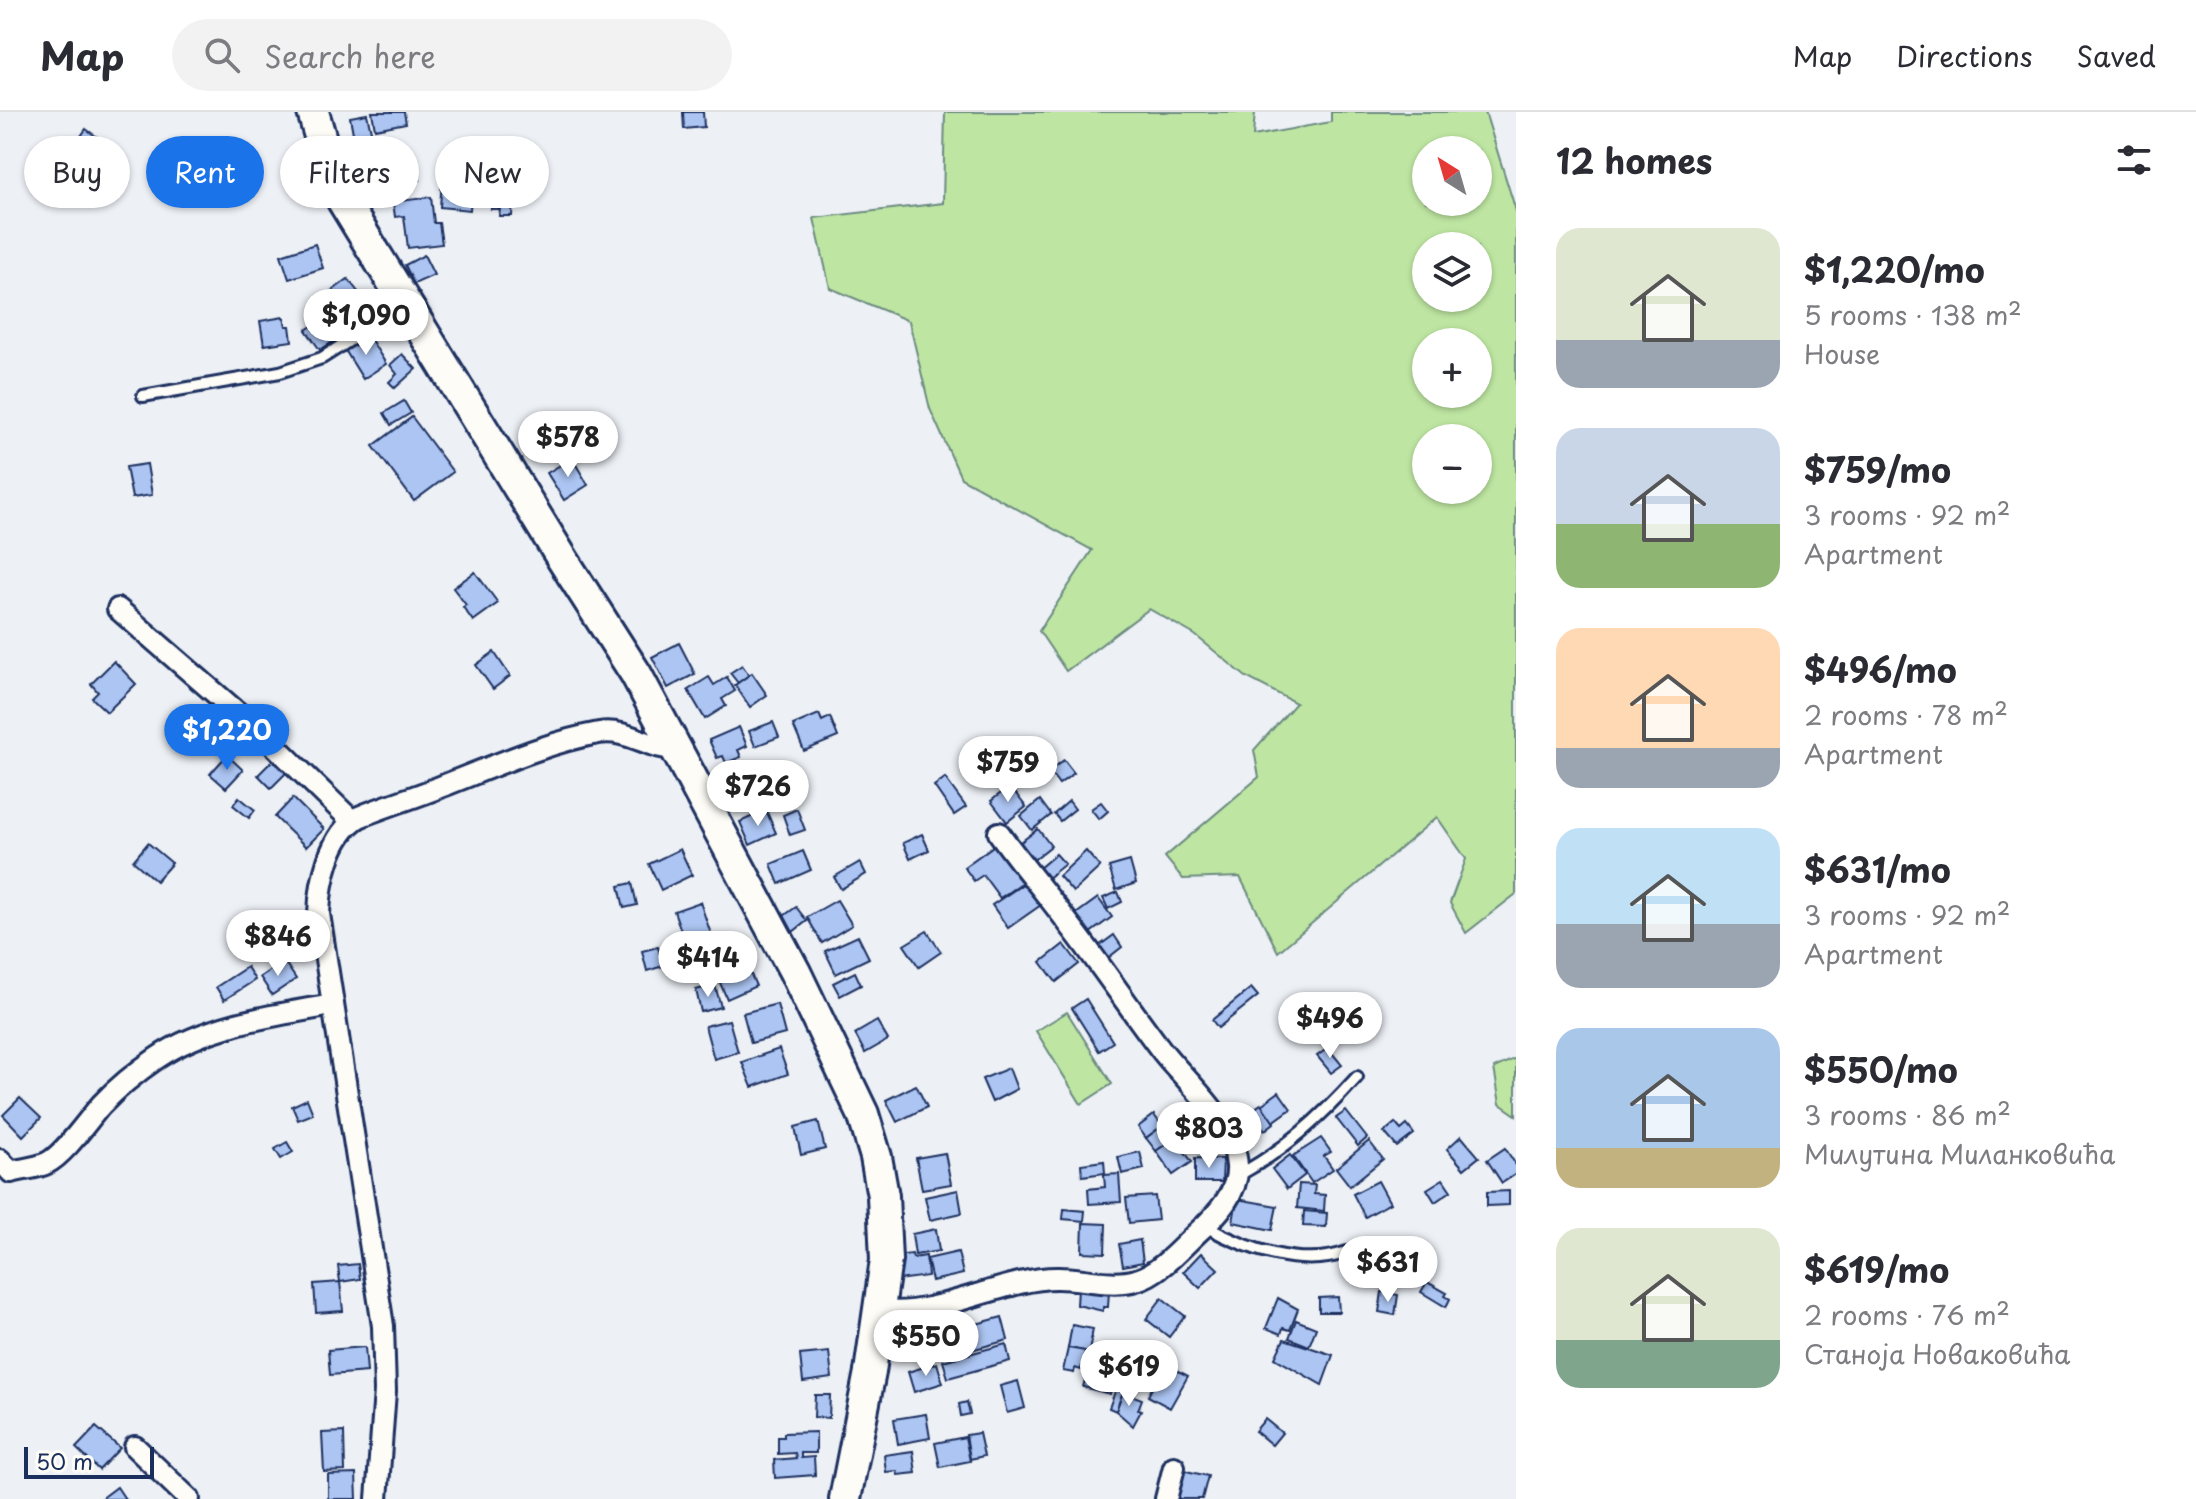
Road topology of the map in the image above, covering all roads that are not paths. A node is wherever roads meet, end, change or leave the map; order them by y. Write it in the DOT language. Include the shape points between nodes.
graph roads {
  1 [pos="313,112"];
  2 [pos="405,304"];
  3 [pos="143,396"];
  4 [pos="118,609"];
  5 [pos="676,748"];
  6 [pos="352,821"];
  7 [pos="999,833"];
  8 [pos="333,1005"];
  9 [pos="1357,1077"];
  10 [pos="0,1160"];
  11 [pos="1237,1176"];
  12 [pos="1205,1226"];
  13 [pos="1347,1252"];
  14 [pos="880,1310"];
  15 [pos="135,1447"];
  16 [pos="1174,1467"];
  17 [pos="189,1499"];
  18 [pos="377,1499"];
  19 [pos="845,1499"];
  20 [pos="1166,1499"];
  1 -- 2 [label="main road" via="336,187"];
  2 -- 3 [label="lane" via="322,358 280,372"];
  2 -- 5 [label="main road" via="636,674"];
  4 -- 6 [label="street" via="269,740"];
  5 -- 6 [label="street" via="599,733 494,764"];
  5 -- 14 [label="main road" via="863,1114 885,1213"];
  6 -- 8 [label="street" via="331,855 320,899"];
  7 -- 11 [label="street" via="1222,1122 1236,1157"];
  8 -- 10 [label="street" via="251,1022 182,1044 127,1081 48,1163 11,1172"];
  8 -- 18 [label="street" via="383,1326 385,1391"];
  9 -- 11 [label="lane" via="1294,1139"];
  11 -- 12 [label="street" via="1227,1200"];
  12 -- 13 [label="lane" via="1293,1257 1322,1259"];
  12 -- 14 [label="street" via="1136,1280 1047,1278 933,1306"];
  14 -- 19 [label="main road"];
  15 -- 17 [label="street"];
  16 -- 20 [label="street"];
}
